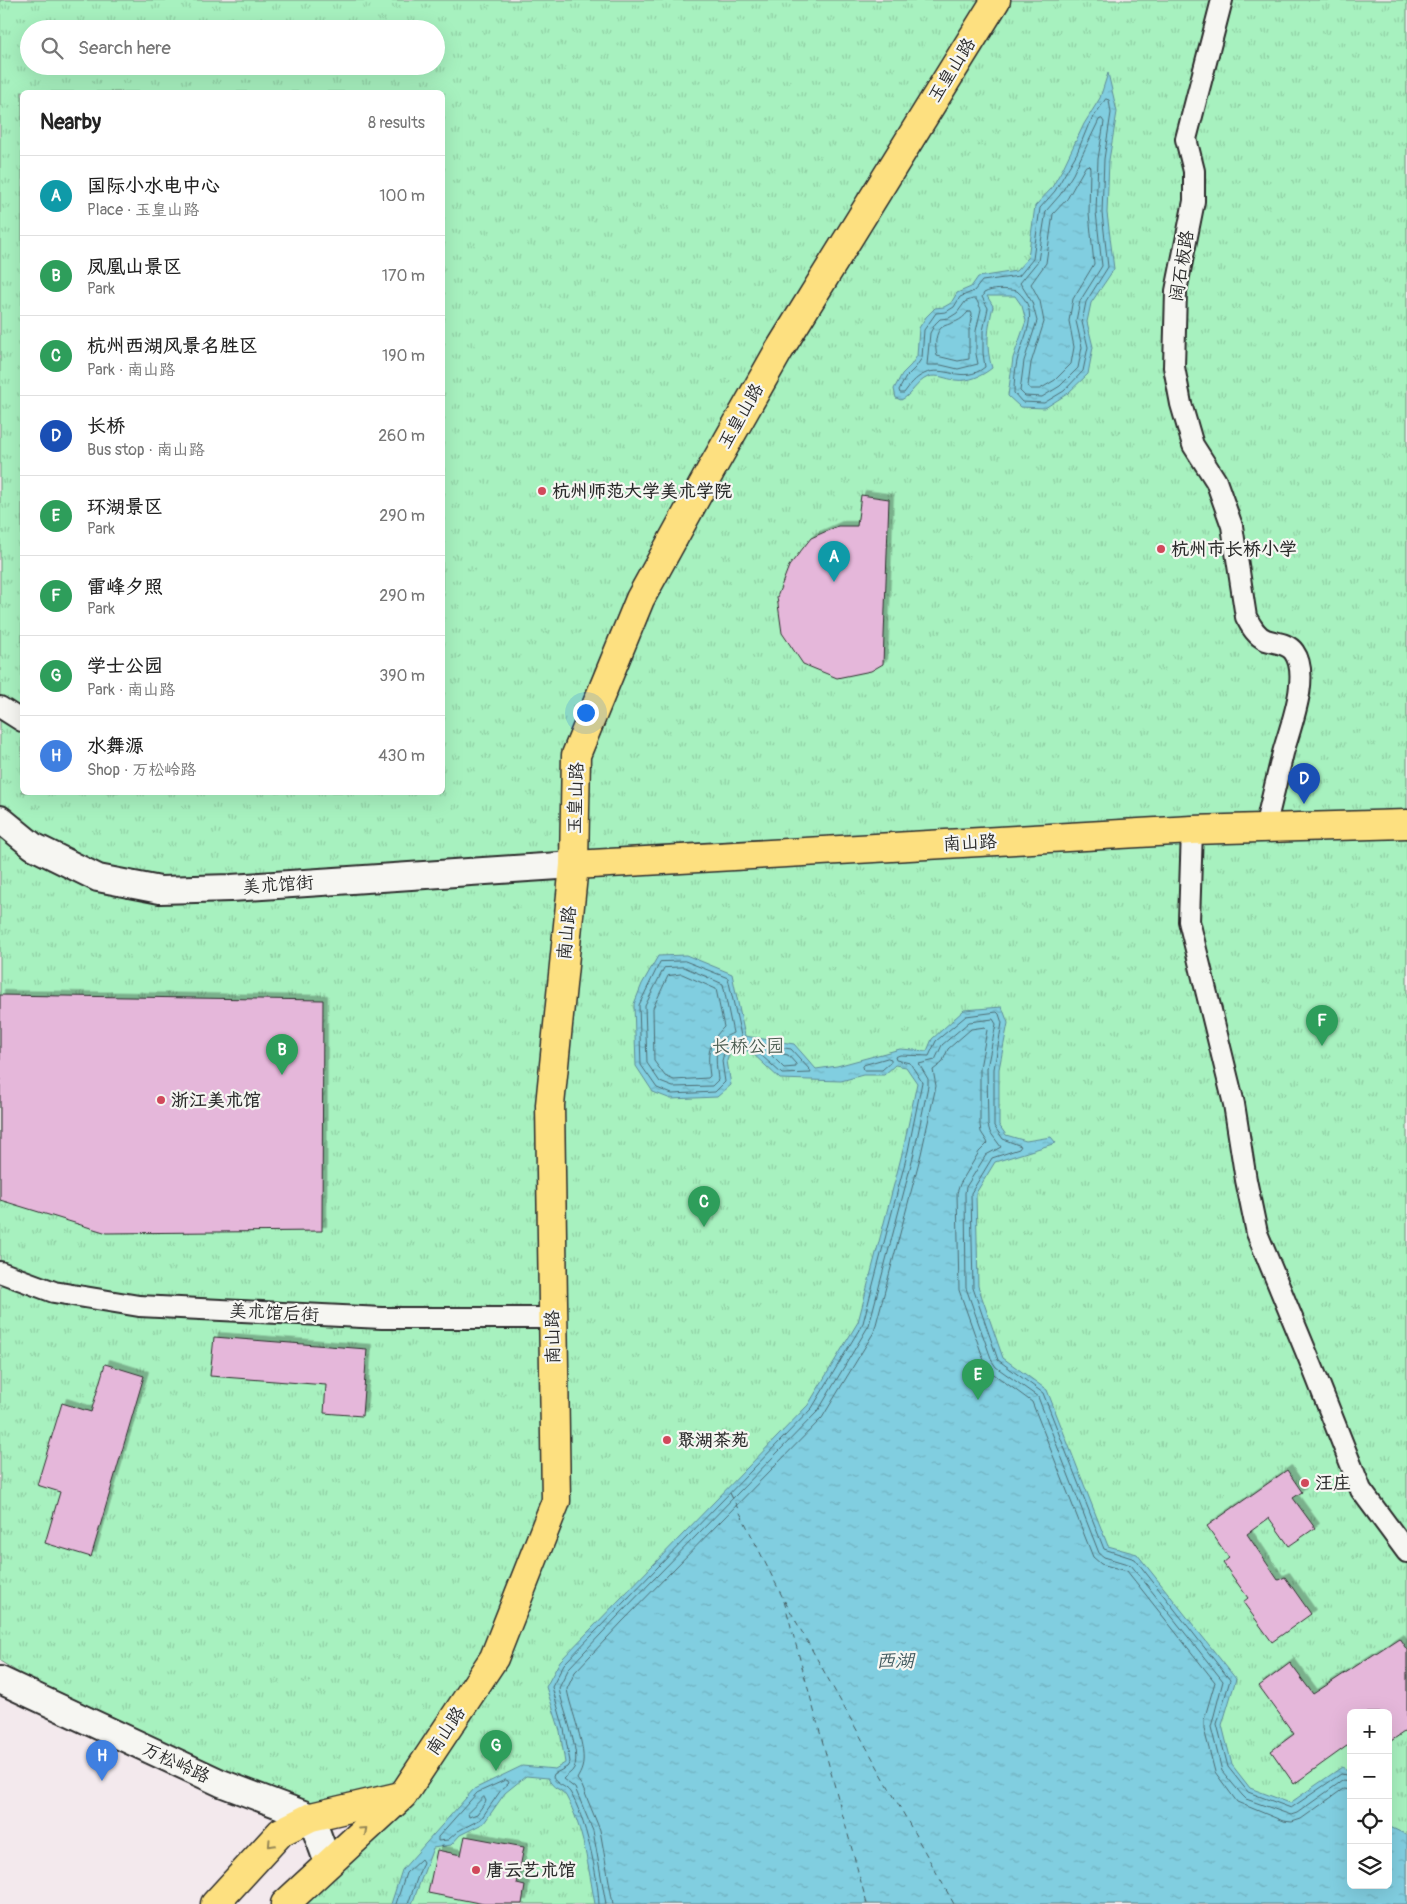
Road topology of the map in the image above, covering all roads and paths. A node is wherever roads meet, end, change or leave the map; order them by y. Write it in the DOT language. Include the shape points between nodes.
graph roads {
  1 [pos="996,0"];
  2 [pos="1222,0"];
  3 [pos="0,707"];
  4 [pos="20,720"];
  5 [pos="0,819"];
  6 [pos="1407,824"];
  7 [pos="1265,828"];
  8 [pos="1192,830"];
  9 [pos="574,866"];
  10 [pos="0,1272"];
  11 [pos="553,1318"];
  12 [pos="1407,1552"];
  13 [pos="0,1680"];
  14 [pos="403,1795"];
  15 [pos="311,1817"];
  16 [pos="328,1863"];
  17 [pos="215,1904"];
  18 [pos="285,1904"];
  1 -- 9 [label="main road, 玉皇山路" via="778,352 640,599 576,755"];
  2 -- 7 [label="street, 阔石板路" via="1186,139 1194,171 1194,201 1176,291 1174,367 1193,445 1216,481 1232,526 1246,617 1253,630 1265,639 1294,651 1300,667 1296,711"];
  3 -- 4 [label="street"];
  5 -- 9 [label="street, 美术馆街" via="33,846 98,878 160,890"];
  6 -- 7 [label="main road, 南山路"];
  7 -- 8 [label="main road, 南山路"];
  8 -- 9 [label="main road, 南山路"];
  8 -- 12 [label="street" via="1189,921 1234,1104 1257,1233 1361,1490"];
  9 -- 11 [label="main road, 南山路" via="550,1106"];
  10 -- 11 [label="street, 美术馆后街" via="54,1292 139,1306 382,1318"];
  11 -- 14 [label="main road, 南山路" via="556,1502 494,1658"];
  13 -- 15 [label="street, 万松岭路" via="220,1783"];
  14 -- 15 [label="main road"];
  16 -- 14 [label="main road, 南山路, one-way"];
  15 -- 16 [label="street"];
  15 -- 17 [label="main road, one-way" via="282,1832"];
  16 -- 18 [label="main road, 南山路"];
}
